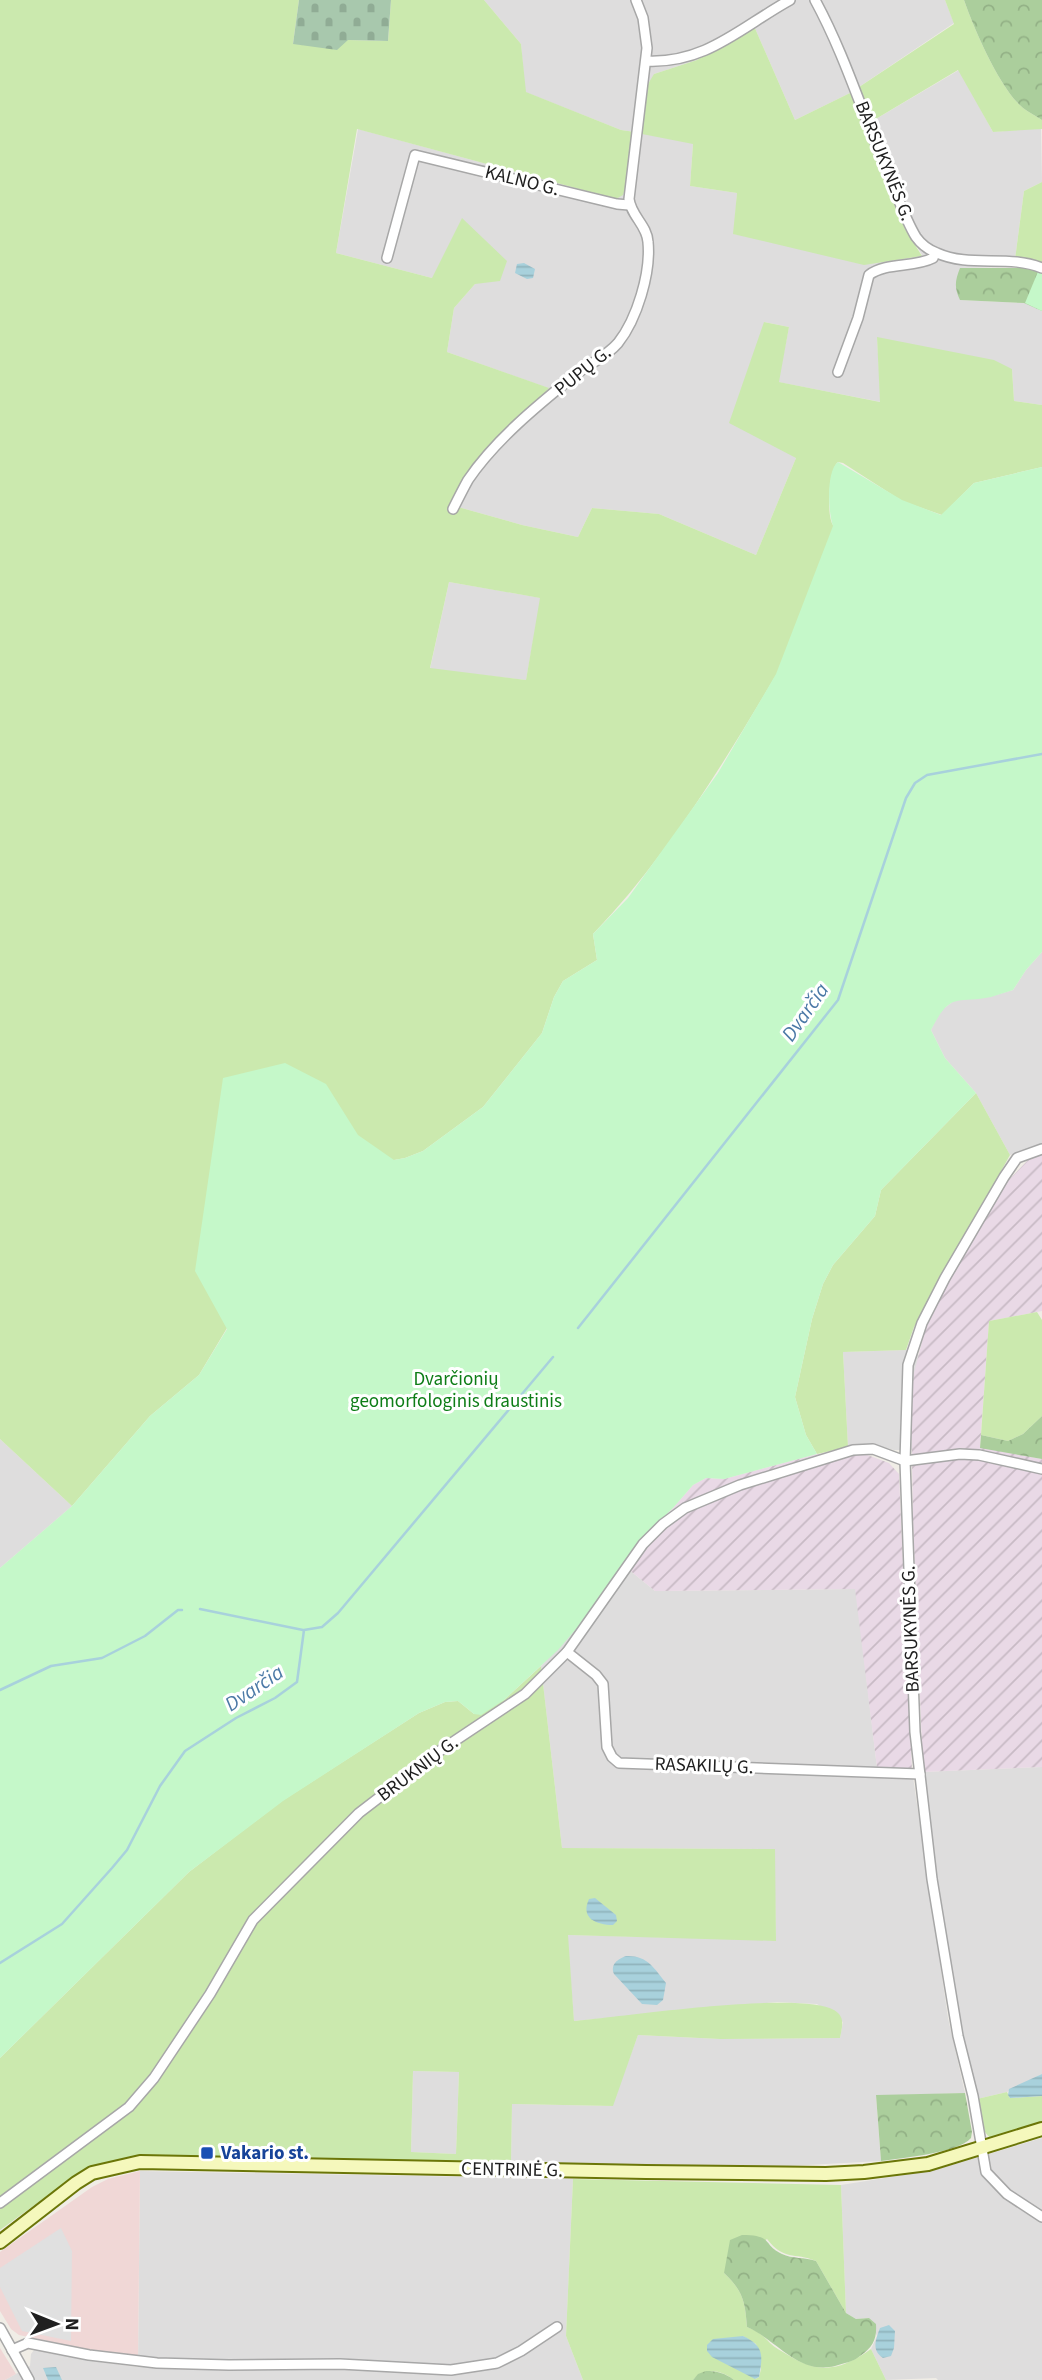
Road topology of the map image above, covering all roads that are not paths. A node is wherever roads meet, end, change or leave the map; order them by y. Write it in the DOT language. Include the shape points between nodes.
graph roads {
  1 [pos="636,0"];
  2 [pos="790,0"];
  3 [pos="816,0"];
  4 [pos="646,61"];
  5 [pos="629,205"];
  6 [pos="935,253"];
  7 [pos="387,258"];
  8 [pos="1042,268"];
  9 [pos="838,372"];
  10 [pos="453,509"];
  11 [pos="1042,1149"];
  12 [pos="905,1461"];
  13 [pos="1042,1469"];
  14 [pos="567,1652"];
  15 [pos="920,1774"];
  16 [pos="1042,2129"];
  17 [pos="981,2149"];
  18 [pos="0,2203"];
  19 [pos="1042,2217"];
  20 [pos="0,2241"];
  21 [pos="557,2327"];
  22 [pos="0,2328"];
  23 [pos="12,2350"];
  24 [pos="29,2380"];
  1 -- 4 [label="street" via="646,34"];
  2 -- 4 [label="street" via="703,52 674,61"];
  3 -- 6 [label="street, BARSUKYNĖS G." via="904,213 918,239"];
  4 -- 5 [label="street"];
  5 -- 7 [label="street, KALNO G." via="415,155"];
  5 -- 10 [label="street, PUPŲ G." via="647,235 649,257 628,327 611,350 511,432 468,481"];
  6 -- 8 [label="street"];
  6 -- 9 [label="street" via="923,263 869,275"];
  11 -- 12 [label="street, BARSUKYNĖS G." via="1017,1158 922,1323 908,1365"];
  12 -- 13 [label="street" via="979,1455"];
  12 -- 14 [label="street, BRUKNIŲ G." via="873,1450 853,1450 740,1485 685,1508 643,1544"];
  12 -- 15 [label="street, BARSUKYNĖS G."];
  14 -- 15 [label="street, RASAKILŲ G." via="603,1684 607,1748 620,1763"];
  14 -- 18 [label="street, BRUKNIŲ G." via="525,1694 440,1750 359,1813 253,1920 161,2068 129,2107"];
  15 -- 17 [label="street, BARSUKYNĖS G." via="932,1879"];
  16 -- 17 [label="main road, CENTRINĖ G."];
  17 -- 19 [label="street, BARSUKYNĖS G." via="989,2178"];
  17 -- 20 [label="main road, CENTRINĖ G." via="928,2164 826,2174 140,2162 92,2173"];
  21 -- 23 [label="street" via="497,2363 451,2370 157,2362 28,2343"];
  22 -- 23 [label="street"];
  23 -- 24 [label="street"];
}
